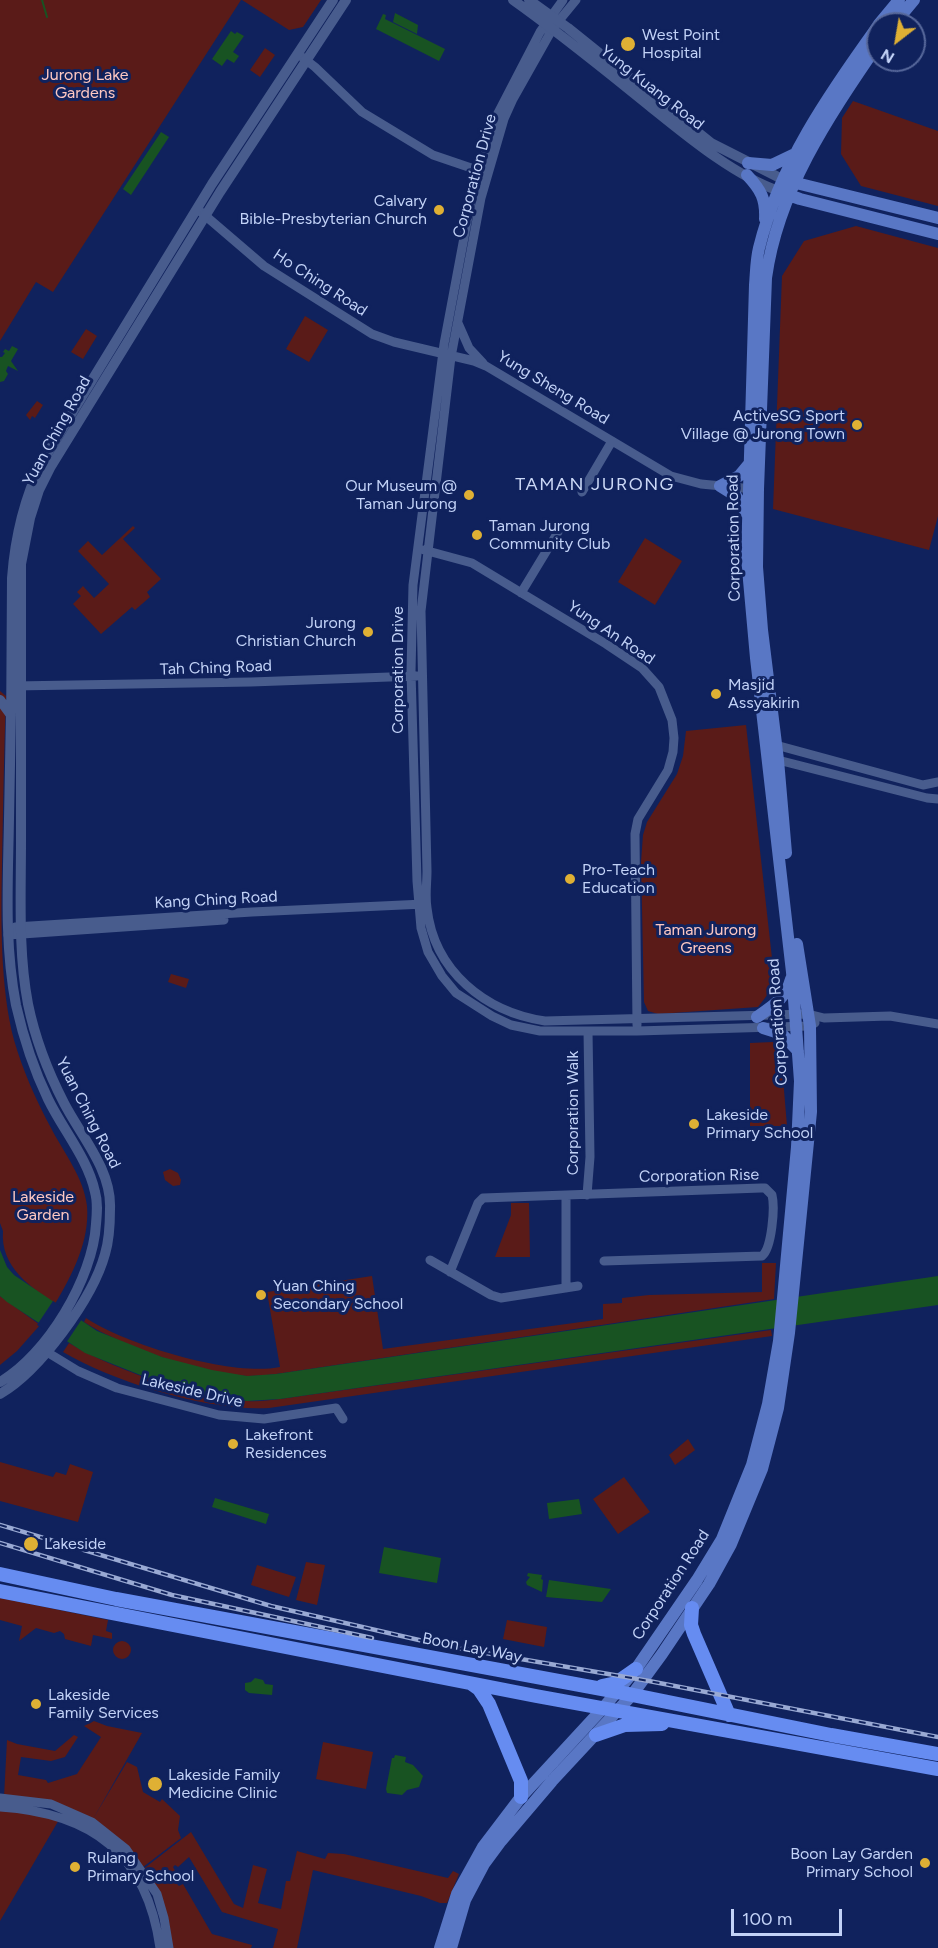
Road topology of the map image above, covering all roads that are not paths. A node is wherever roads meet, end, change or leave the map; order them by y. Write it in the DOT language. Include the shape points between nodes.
graph roads {
  1 [pos="333,0"];
  2 [pos="346,0"];
  3 [pos="513,0"];
  4 [pos="529,0"];
  5 [pos="563,0"];
  6 [pos="576,0"];
  7 [pos="899,0"];
  8 [pos="914,0"];
  9 [pos="889,12"];
  10 [pos="904,12"];
  11 [pos="552,22"];
  12 [pos="866,44"];
  13 [pos="302,57"];
  14 [pos="866,62"];
  15 [pos="795,154"];
  16 [pos="748,169"];
  17 [pos="483,172"];
  18 [pos="787,187"];
  19 [pos="201,212"];
  20 [pos="938,218"];
  21 [pos="764,229"];
  22 [pos="938,234"];
  23 [pos="458,323"];
  24 [pos="447,356"];
  25 [pos="486,366"];
  26 [pos="612,441"];
  27 [pos="749,464"];
  28 [pos="720,486"];
  29 [pos="753,489"];
  30 [pos="582,492"];
  31 [pos="748,515"];
  32 [pos="558,532"];
  33 [pos="418,549"];
  34 [pos="429,551"];
  35 [pos="521,593"];
  36 [pos="416,674"];
  37 [pos="17,683"];
  38 [pos="0,700"];
  39 [pos="11,715"];
  40 [pos="771,744"];
  41 [pos="773,758"];
  42 [pos="938,782"];
  43 [pos="938,799"];
  44 [pos="422,907"];
  45 [pos="21,930"];
  46 [pos="7,931"];
  47 [pos="792,972"];
  48 [pos="23,1009"];
  49 [pos="637,1019"];
  50 [pos="802,1020"];
  51 [pos="760,1022"];
  52 [pos="938,1024"];
  53 [pos="588,1031"];
  54 [pos="637,1031"];
  55 [pos="799,1052"];
  56 [pos="801,1165"];
  57 [pos="599,1193"];
  58 [pos="587,1195"];
  59 [pos="566,1196"];
  60 [pos="771,1224"];
  61 [pos="791,1225"];
  62 [pos="430,1260"];
  63 [pos="604,1261"];
  64 [pos="450,1272"];
  65 [pos="578,1286"];
  66 [pos="566,1288"];
  67 [pos="788,1296"];
  68 [pos="785,1333"];
  69 [pos="43,1350"];
  70 [pos="0,1382"];
  71 [pos="0,1394"];
  72 [pos="343,1419"];
  73 [pos="0,1575"];
  74 [pos="0,1592"];
  75 [pos="692,1608"];
  76 [pos="636,1669"];
  77 [pos="471,1683"];
  78 [pos="591,1687"];
  79 [pos="625,1693"];
  80 [pos="604,1707"];
  81 [pos="619,1709"];
  82 [pos="729,1716"];
  83 [pos="679,1722"];
  84 [pos="596,1735"];
  85 [pos="938,1754"];
  86 [pos="938,1769"];
  87 [pos="521,1797"];
  88 [pos="0,1798"];
  89 [pos="0,1807"];
  90 [pos="454,1916"];
  91 [pos="160,1948"];
  92 [pos="169,1948"];
  93 [pos="440,1948"];
  94 [pos="451,1948"];
  1 -- 13 [label="street, Yuan Ching Road"];
  2 -- 13 [label="street, Yuan Ching Road"];
  3 -- 11 [label="street, Yung Kuang Road"];
  4 -- 11 [label="street, Yung Kuang Road"];
  5 -- 11 [label="street, Corporation Drive"];
  6 -- 11 [label="street, Corporation Drive"];
  7 -- 9 [label="main road, Corporation Road"];
  8 -- 10 [label="main road"];
  11 -- 16 [label="street, Yung Kuang Road" via="681,131 710,152"];
  11 -- 17 [label="street, Corporation Drive" via="505,96"];
  12 -- 15 [label="main road, Corporation Road"];
  13 -- 17 [label="street" via="362,112 433,155"];
  13 -- 19 [label="street, Yuan Ching Road"];
  14 -- 18 [label="main road, Corporation Road"];
  15 -- 16 [label="main road" via="772,165"];
  15 -- 18 [label="main road, Corporation Road"];
  16 -- 18 [label="street, Yung Kuang Road"];
  16 -- 21 [label="main road" via="764,197"];
  17 -- 23 [label="street, Corporation Drive"];
  17 -- 24 [label="street, Corporation Drive" via="456,276"];
  18 -- 20 [label="main road"];
  18 -- 21 [label="main road, Corporation Road"];
  18 -- 22 [label="main road"];
  18 -- 29 [label="main road, Corporation Road" via="766,278"];
  19 -- 24 [label="street, Ho Ching Road" via="264,266 372,334"];
  19 -- 37 [label="street, Yuan Ching Road" via="42,462 26,499 13,566"];
  21 -- 27 [label="main road, Corporation Road" via="755,285"];
  23 -- 24 [label="street, Corporation Drive"];
  23 -- 25 [label="street" via="469,348"];
  24 -- 25 [label="street, Yung Sheng Road"];
  24 -- 33 [label="street, Corporation Drive"];
  24 -- 34 [label="street, Corporation Drive"];
  25 -- 26 [label="street, Yung Sheng Road"];
  26 -- 28 [label="street, Yung Sheng Road" via="672,476"];
  26 -- 30 [label="street, Yung Sheng Road"];
  27 -- 28 [label="main road" via="739,476"];
  27 -- 29 [label="main road, Corporation Road"];
  28 -- 29 [label="street, Yung Sheng Road"];
  28 -- 31 [label="main road" via="736,496"];
  29 -- 31 [label="main road, Corporation Road"];
  29 -- 40 [label="main road, Corporation Road"];
  31 -- 40 [label="main road, Corporation Road" via="747,558 756,658"];
  32 -- 35 [label="street"];
  33 -- 34 [label="street, Yung An Road"];
  33 -- 36 [label="street, Corporation Drive" via="413,585"];
  34 -- 35 [label="street, Yung An Road" via="472,563"];
  34 -- 36 [label="street, Corporation Drive"];
  35 -- 49 [label="street, Yung An Road" via="642,668 658,687 672,720 674,738 668,770 638,819 635,834"];
  36 -- 37 [label="street, Tah Ching Road" via="251,682"];
  36 -- 44 [label="street, Corporation Drive"];
  37 -- 39 [label="street, Yuan Ching Road"];
  37 -- 45 [label="street, Yuan Ching Road"];
  38 -- 39 [label="street"];
  39 -- 46 [label="street, Yuan Ching Road"];
  40 -- 41 [label="main road, Corporation Road"];
  40 -- 42 [label="street" via="923,784"];
  41 -- 43 [label="street"];
  41 -- 47 [label="main road, Corporation Road"];
  41 -- 50 [label="main road, Corporation Road"];
  44 -- 45 [label="street, Kang Ching Road"];
  44 -- 49 [label="street, Corporation Drive" via="451,968 477,996 496,1007 545,1021"];
  44 -- 53 [label="street, Corporation Drive" via="421,928 428,952 456,993 492,1016 520,1027"];
  45 -- 46 [label="street, Kang Ching Road"];
  45 -- 48 [label="street, Yuan Ching Road"];
  46 -- 48 [label="street, Yuan Ching Road"];
  47 -- 50 [label="main road, Corporation Road"];
  47 -- 51 [label="main road" via="782,999"];
  48 -- 69 [label="street, Yuan Ching Road" via="41,1083 96,1194 96,1227 84,1273 70,1312"];
  49 -- 51 [label="street, Corporation Drive"];
  49 -- 54 [label="street, Yung An Road"];
  50 -- 51 [label="street, Corporation Drive"];
  50 -- 52 [label="street" via="890,1016"];
  50 -- 55 [label="main road, Corporation Road"];
  50 -- 56 [label="main road, Corporation Road" via="811,1112"];
  51 -- 54 [label="street, Corporation Drive"];
  51 -- 55 [label="main road" via="782,1034"];
  53 -- 54 [label="street, Corporation Drive"];
  53 -- 58 [label="street, Corporation Walk"];
  55 -- 56 [label="main road, Corporation Road"];
  56 -- 61 [label="main road, Corporation Road"];
  56 -- 67 [label="main road, Corporation Road"];
  57 -- 58 [label="street, Corporation Walk"];
  57 -- 60 [label="street, Corporation Rise" via="765,1188 773,1198"];
  58 -- 59 [label="street, Corporation Walk"];
  59 -- 64 [label="street, Corporation Walk" via="480,1200"];
  59 -- 66 [label="street, Corporation Walk"];
  60 -- 61 [label="street"];
  60 -- 63 [label="street, Corporation Rise" via="768,1248 762,1256"];
  61 -- 67 [label="main road, Corporation Road"];
  62 -- 64 [label="street"];
  64 -- 66 [label="street" via="501,1298"];
  65 -- 66 [label="street"];
  67 -- 68 [label="main road, Corporation Road"];
  68 -- 75 [label="main road, Corporation Road" via="778,1408 762,1469 731,1544"];
  68 -- 76 [label="main road, Corporation Road" via="752,1465 722,1539"];
  69 -- 70 [label="street, Yuan Ching Road"];
  69 -- 71 [label="street, Yuan Ching Road" via="24,1376"];
  69 -- 72 [label="street, Lakeside Drive" via="117,1388 219,1415 264,1419 336,1408"];
  73 -- 78 [label="main road, Boon Lay Way"];
  74 -- 77 [label="main road"];
  75 -- 79 [label="main road, Corporation Road" via="662,1654"];
  75 -- 82 [label="main road" via="694,1634"];
  76 -- 78 [label="main road" via="616,1683"];
  76 -- 79 [label="main road, Corporation Road"];
  77 -- 80 [label="main road"];
  77 -- 87 [label="main road" via="485,1697 521,1781"];
  78 -- 79 [label="main road, Boon Lay Way"];
  79 -- 80 [label="main road, Corporation Road"];
  79 -- 81 [label="main road, Corporation Road"];
  79 -- 82 [label="main road, Boon Lay Way"];
  80 -- 81 [label="main road"];
  80 -- 87 [label="main road, Corporation Road"];
  81 -- 83 [label="main road"];
  81 -- 84 [label="main road, Corporation Road"];
  82 -- 85 [label="main road, Boon Lay Way"];
  83 -- 84 [label="main road" via="625,1725"];
  83 -- 86 [label="main road"];
  84 -- 90 [label="main road, Corporation Road" via="501,1841"];
  87 -- 90 [label="main road, Corporation Road" via="471,1867"];
  88 -- 92 [label="street" via="51,1804 92,1822 122,1845 157,1894"];
  89 -- 91 [label="street" via="76,1823 117,1850 149,1898"];
  90 -- 93 [label="main road, Corporation Road"];
  90 -- 94 [label="main road, Corporation Road"];
}
